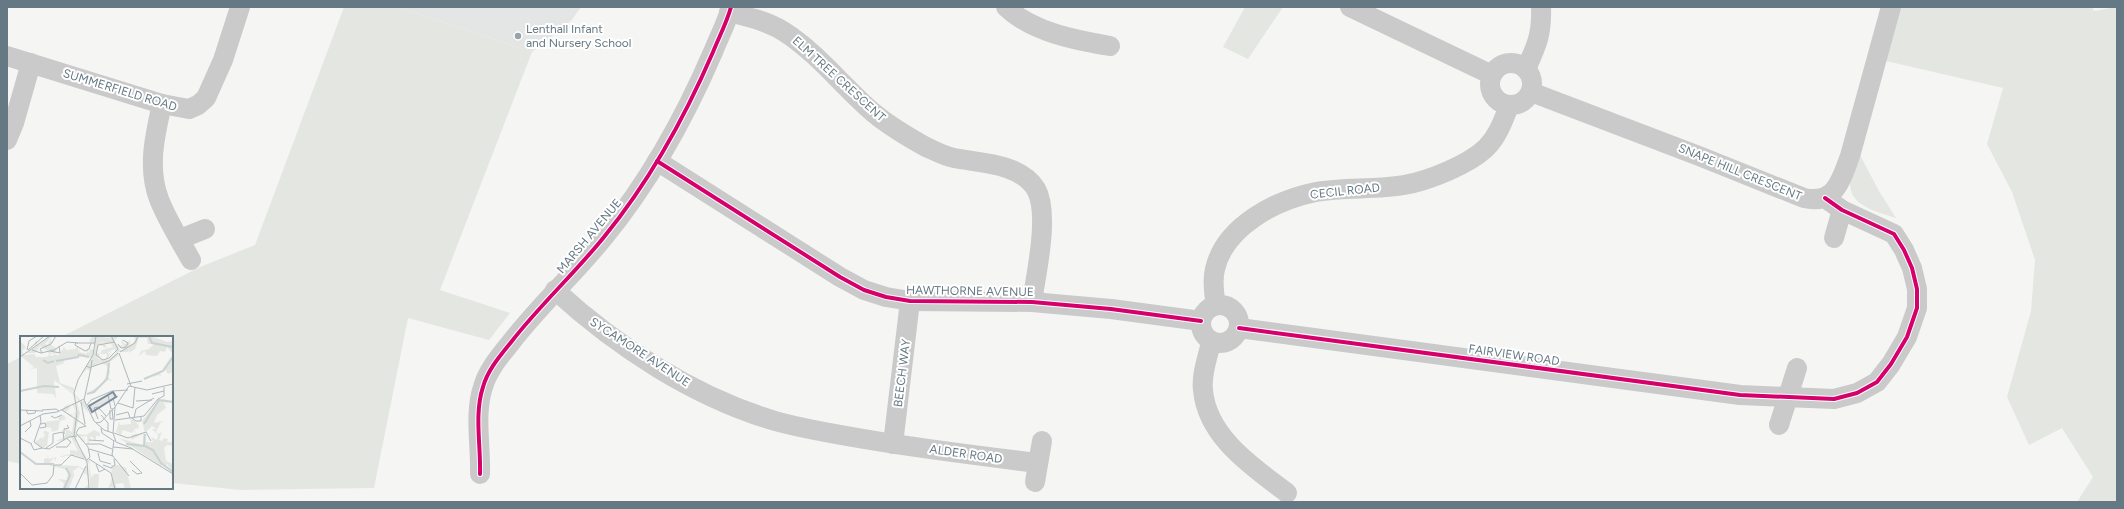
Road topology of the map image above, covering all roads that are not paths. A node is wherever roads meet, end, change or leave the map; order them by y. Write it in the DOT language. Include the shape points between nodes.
graph roads {
  1 [pos="240,7"];
  2 [pos="1350,7"];
  3 [pos="1541,7"];
  4 [pos="1890,7"];
  5 [pos="1008,8"];
  6 [pos="730,10"];
  7 [pos="1110,46"];
  8 [pos="7,56"];
  9 [pos="31,63"];
  10 [pos="1526,70"];
  11 [pos="1492,75"];
  12 [pos="1531,92"];
  13 [pos="162,104"];
  14 [pos="1509,106"];
  15 [pos="7,140"];
  16 [pos="657,161"];
  17 [pos="1825,198"];
  18 [pos="1842,210"];
  19 [pos="204,229"];
  20 [pos="1834,238"];
  21 [pos="180,239"];
  22 [pos="191,260"];
  23 [pos="555,290"];
  24 [pos="910,301"];
  25 [pos="1032,302"];
  26 [pos="1216,305"];
  27 [pos="1200,321"];
  28 [pos="1239,328"];
  29 [pos="1211,342"];
  30 [pos="1797,368"];
  31 [pos="1787,398"];
  32 [pos="1779,425"];
  33 [pos="1042,441"];
  34 [pos="893,444"];
  35 [pos="480,474"];
  36 [pos="1288,493"];
  1 -- 13 [label="street, SUMMERFIELD ROAD" via="223,60 206,98 189,109"];
  2 -- 11 [label="street"];
  3 -- 10 [label="street" via="1542,27"];
  4 -- 17 [label="street" via="1850,156 1834,192"];
  5 -- 7 [label="street" via="1030,23 1052,32"];
  6 -- 16 [label="street, MARSH AVENUE" via="688,105"];
  6 -- 25 [label="street, ELM TREE CRESCENT" via="762,21 801,44 875,114 906,136 952,158 1010,169 1025,177 1035,188 1043,216"];
  8 -- 9 [label="street, SUMMERFIELD ROAD"];
  9 -- 13 [label="street, SUMMERFIELD ROAD"];
  9 -- 15 [label="street"];
  10 -- 11 [label="street" via="1521,65 1508,63"];
  10 -- 12 [label="street" via="1532,80"];
  11 -- 14 [label="street" via="1492,95"];
  12 -- 14 [label="street" via="1522,102"];
  12 -- 17 [label="street, SNAPE HILL CRESCENT" via="1804,198 1816,201"];
  13 -- 21 [label="street" via="152,159 159,199"];
  14 -- 26 [label="street, CECIL ROAD" via="1497,135 1486,148 1468,160 1432,177 1404,185 1316,192 1281,202 1253,218 1233,236 1220,255 1214,270"];
  16 -- 23 [label="street, MARSH AVENUE" via="604,237"];
  16 -- 24 [label="street, HAWTHORNE AVENUE" via="840,277 864,290"];
  17 -- 18 [label="street, FAIRVIEW ROAD"];
  18 -- 20 [label="street"];
  18 -- 31 [label="street, FAIRVIEW ROAD" via="1894,234 1912,268 1917,289 1917,308 1903,344 1876,382 1857,394 1834,399"];
  19 -- 21 [label="street"];
  21 -- 22 [label="street"];
  23 -- 34 [label="street, SYCAMORE AVENUE" via="613,337 693,387 775,421 820,432"];
  23 -- 35 [label="street, MARSH AVENUE" via="494,363 482,387 479,413"];
  24 -- 25 [label="street, HAWTHORNE AVENUE"];
  24 -- 34 [label="street, BEECH WAY"];
  25 -- 27 [label="street, HAWTHORNE AVENUE" via="1111,308"];
  26 -- 27 [label="street" via="1206,311"];
  26 -- 28 [label="street" via="1233,310"];
  27 -- 29 [label="street" via="1202,333"];
  28 -- 29 [label="street" via="1229,342"];
  28 -- 31 [label="street, FAIRVIEW ROAD" via="1740,395"];
  29 -- 36 [label="street" via="1204,374 1205,405 1215,424 1243,459"];
  30 -- 31 [label="street"];
  31 -- 32 [label="street"];
  33 -- 34 [label="street, ALDER ROAD" via="1037,473"];
}
